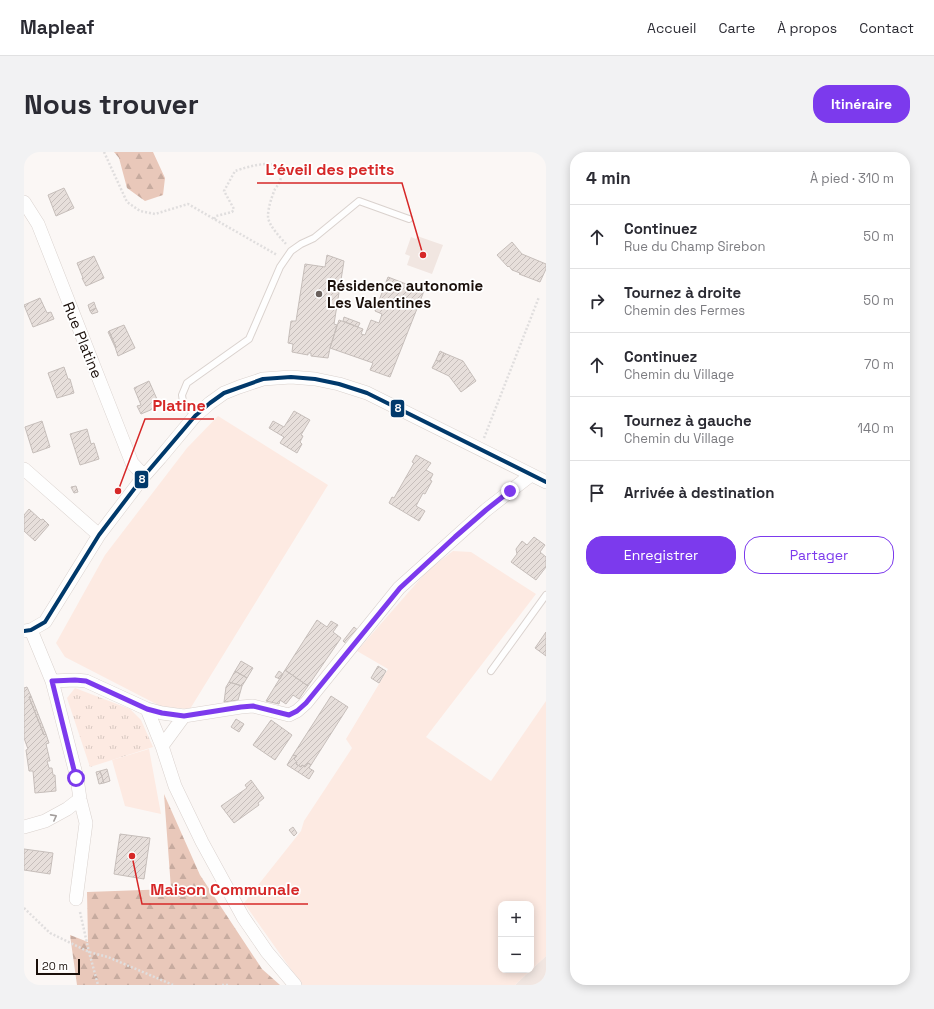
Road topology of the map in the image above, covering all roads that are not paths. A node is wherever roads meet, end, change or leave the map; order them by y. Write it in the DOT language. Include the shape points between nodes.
graph roads {
  1 [pos="24,202"];
  2 [pos="409,219"];
  3 [pos="196,416"];
  4 [pos="24,469"];
  5 [pos="531,475"];
  6 [pos="144,476"];
  7 [pos="546,482"];
  8 [pos="99,535"];
  9 [pos="546,595"];
  10 [pos="27,630"];
  11 [pos="491,671"];
  12 [pos="52,681"];
  13 [pos="147,709"];
  14 [pos="184,716"];
  15 [pos="162,746"];
  16 [pos="80,799"];
  17 [pos="24,827"];
  18 [pos="76,899"];
  19 [pos="295,985"];
  1 -- 6 [label="street, Rue Platine" via="38,224 132,463"];
  2 -- 3 [label="lane" via="358,201 314,238 291,251 280,267 249,340 187,383 182,395 183,402"];
  3 -- 5 [label="street" via="224,393 263,379 315,379 367,393"];
  3 -- 6 [label="street"];
  4 -- 8 [label="street"];
  5 -- 7 [label="street"];
  5 -- 14 [label="street" via="486,510 400,588 297,711 289,715 253,706"];
  6 -- 8 [label="street"];
  8 -- 10 [label="street" via="45,622"];
  9 -- 11 [label="lane"];
  10 -- 12 [label="street"];
  12 -- 13 [label="street" via="86,681"];
  12 -- 16 [label="street"];
  13 -- 14 [label="street"];
  13 -- 15 [label="street"];
  14 -- 15 [label="street"];
  15 -- 19 [label="street" via="174,786 243,917 267,952"];
  17 -- 16 [label="street, one-way" via="45,821"];
  16 -- 18 [label="street" via="86,823"];
}
